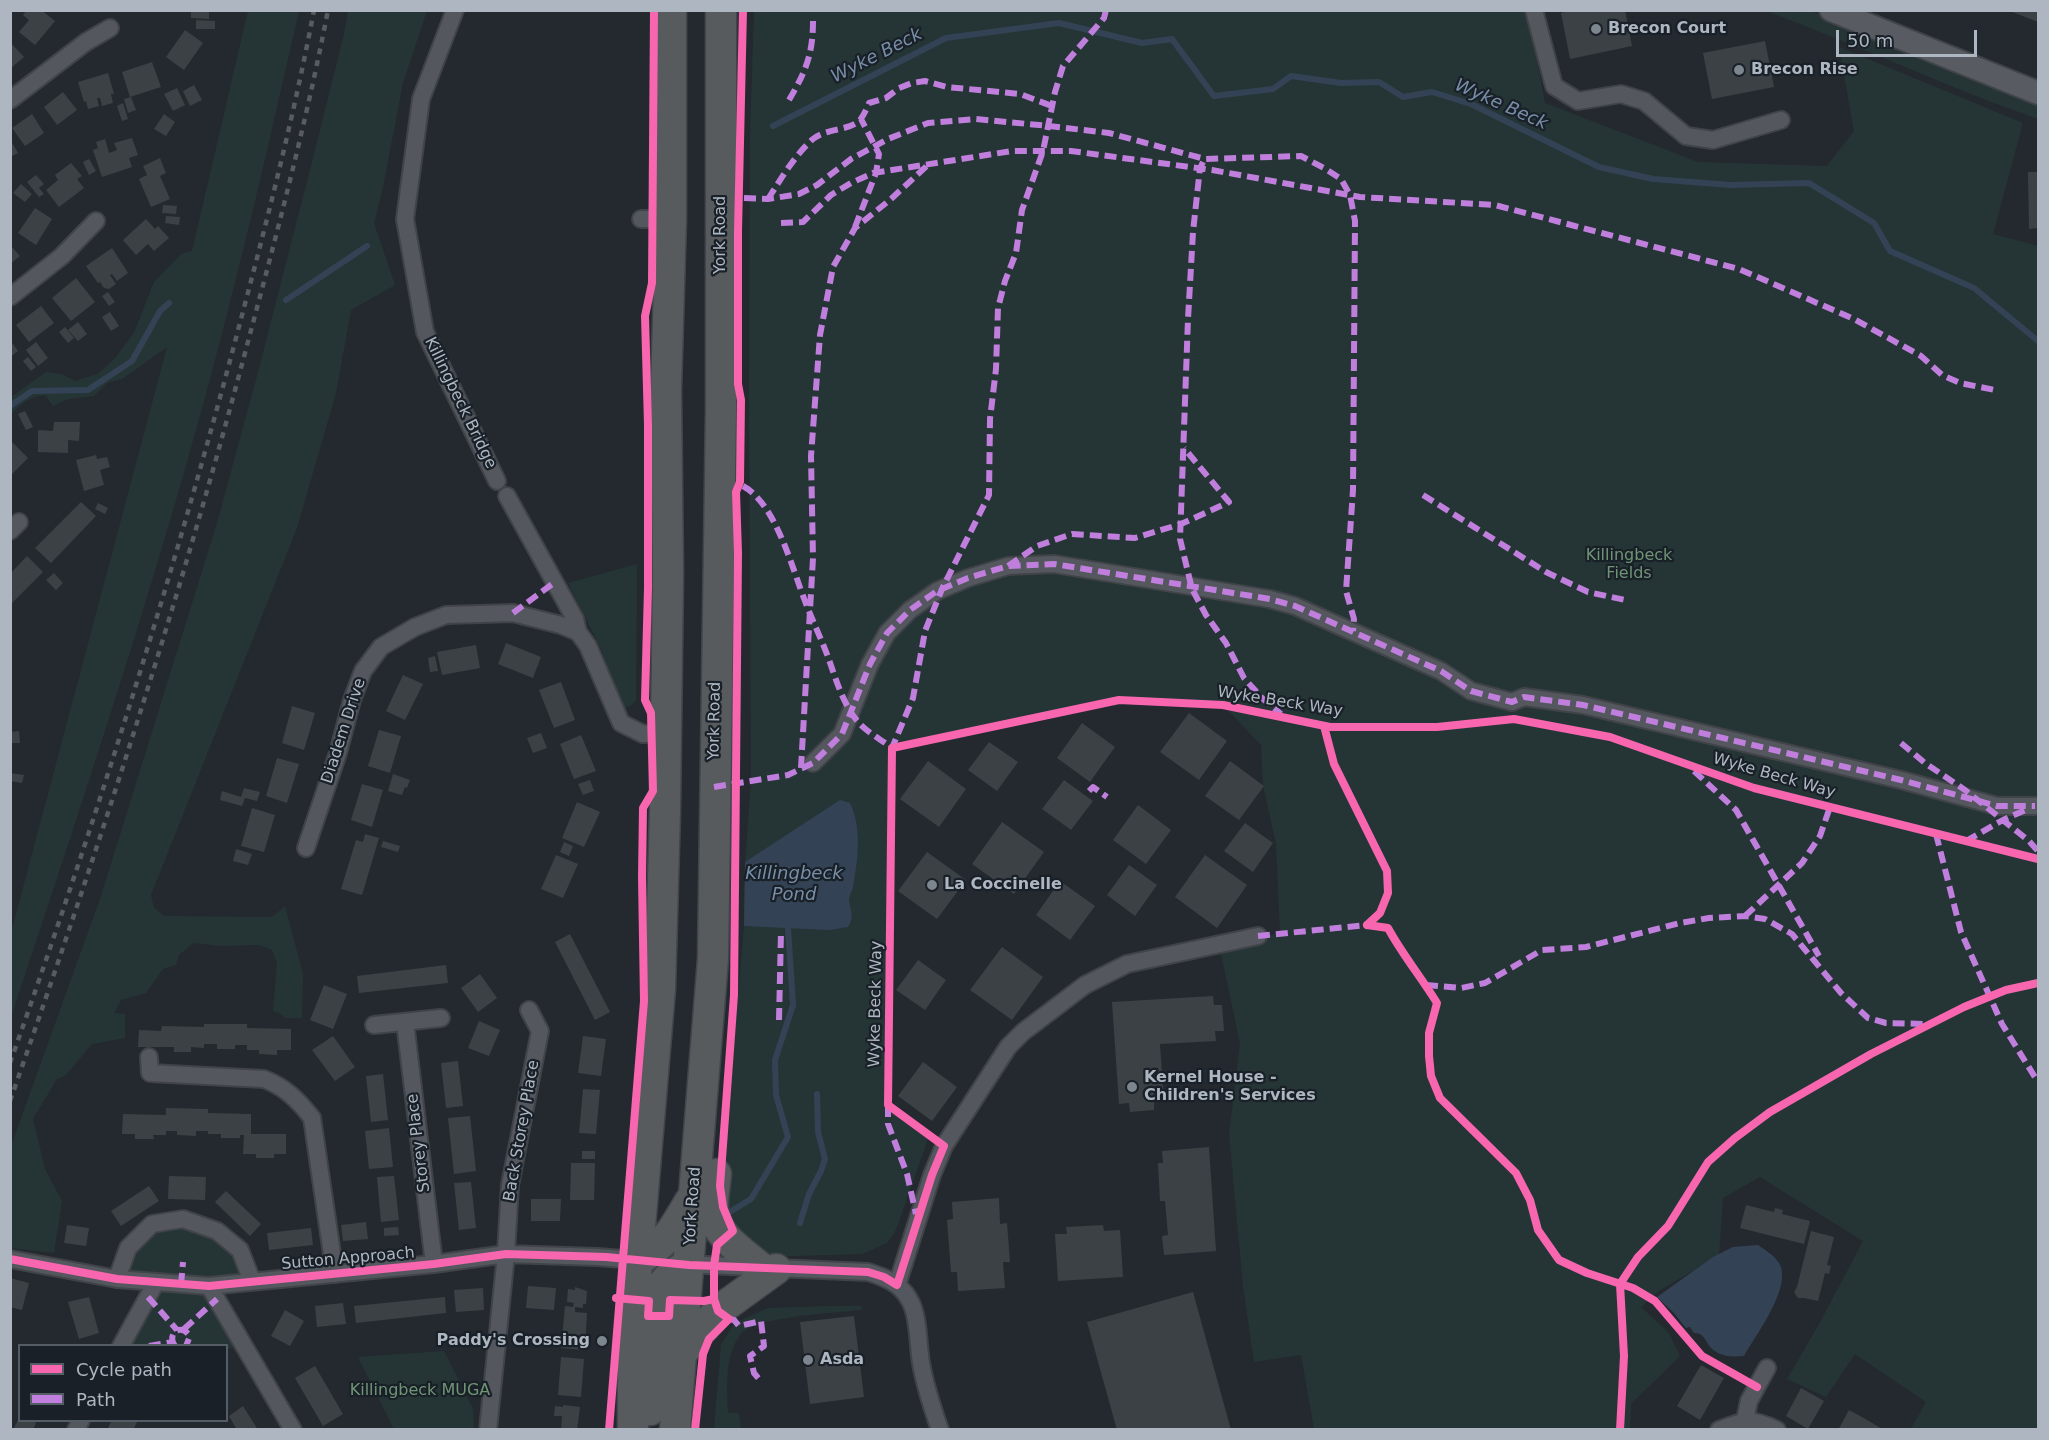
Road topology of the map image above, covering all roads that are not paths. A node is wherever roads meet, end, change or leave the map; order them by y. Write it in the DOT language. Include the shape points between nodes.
graph roads {
  1 [pos="455,10"];
  2 [pos="671,10"];
  3 [pos="721,10"];
  4 [pos="1534,10"];
  5 [pos="1831,10"];
  6 [pos="110,28"];
  7 [pos="2038,93"];
  8 [pos="10,100"];
  9 [pos="1781,120"];
  10 [pos="641,219"];
  11 [pos="671,219"];
  12 [pos="96,221"];
  13 [pos="10,297"];
  14 [pos="496,481"];
  15 [pos="507,496"];
  16 [pos="578,632"];
  17 [pos="665,733"];
  18 [pos="813,763"];
  19 [pos="2035,806"];
  20 [pos="306,848"];
  21 [pos="713,935"];
  22 [pos="1258,936"];
  23 [pos="529,1010"];
  24 [pos="441,1018"];
  25 [pos="405,1022"];
  26 [pos="374,1025"];
  27 [pos="149,1057"];
  28 [pos="695,1192"];
  29 [pos="506,1254"];
  30 [pos="10,1259"];
  31 [pos="638,1260"];
  32 [pos="434,1264"];
  33 [pos="689,1265"];
  34 [pos="769,1268"];
  35 [pos="335,1274"];
  36 [pos="117,1279"];
  37 [pos="252,1281"];
  38 [pos="156,1282"];
  39 [pos="897,1285"];
  40 [pos="209,1286"];
  41 [pos="122,1344"];
  42 [pos="680,1355"];
  43 [pos="1767,1368"];
  44 [pos="1745,1420"];
  45 [pos="293,1430"];
  46 [pos="488,1430"];
  47 [pos="633,1430"];
  48 [pos="644,1430"];
  49 [pos="675,1430"];
  50 [pos="940,1430"];
  51 [pos="1719,1430"];
  52 [pos="1777,1430"];
  1 -- 14 [label="street, Killingbeck Bridge" via="421,99 405,219 425,332"];
  2 -- 11 [label="highway"];
  3 -- 21 [label="highway, York Road" via="721,410"];
  4 -- 9 [label="street" via="1554,86 1578,101 1621,94 1644,101 1686,136 1713,140"];
  5 -- 7 [label="street"];
  6 -- 8 [label="street"];
  10 -- 11 [label="street"];
  11 -- 17 [label="highway" via="666,389"];
  12 -- 13 [label="street" via="62,256"];
  15 -- 16 [label="street" via="575,619"];
  16 -- 17 [label="street" via="588,645 621,723 643,734"];
  16 -- 20 [label="street, Diadem Drive" via="513,612 446,615 381,647 363,671 352,700"];
  17 -- 31 [label="highway" via="660,989"];
  18 -- 19 [label="street" via="842,734 887,633 910,610 937,591 968,578 1008,566 1054,564 1278,601 1441,671 1471,691 1512,702 1524,697 1583,705 1997,806"];
  21 -- 28 [label="highway, York Road"];
  21 -- 34 [label="highway" via="724,1006 713,1211 726,1236"];
  22 -- 39 [label="street" via="1127,964 1085,985 1023,1032 1008,1047 944,1146"];
  23 -- 29 [label="street, Back Storey Place" via="540,1031 510,1185"];
  24 -- 25 [label="street"];
  25 -- 26 [label="street"];
  25 -- 32 [label="street, Storey Place"];
  27 -- 35 [label="street" via="150,1073 264,1079 279,1085 304,1107 312,1118"];
  28 -- 31 [label="highway" via="667,1238 654,1252"];
  28 -- 33 [label="highway, York Road"];
  29 -- 31 [label="street, Sutton Approach"];
  29 -- 32 [label="street, Sutton Approach"];
  29 -- 46 [label="street, Back Storey Place"];
  30 -- 36 [label="street, Sutton Approach"];
  31 -- 33 [label="street, Sutton Approach"];
  31 -- 47 [label="highway" via="633,1310"];
  32 -- 35 [label="street, Sutton Approach"];
  33 -- 34 [label="street, Sutton Approach"];
  33 -- 42 [label="highway, York Road"];
  33 -- 48 [label="highway" via="674,1272 659,1292 650,1415"];
  34 -- 39 [label="street, Sutton Approach" via="868,1272"];
  34 -- 42 [label="highway" via="718,1311"];
  35 -- 37 [label="street, Sutton Approach"];
  36 -- 37 [label="street" via="128,1248 152,1224 183,1218 217,1231 240,1250"];
  36 -- 38 [label="street, Sutton Approach"];
  37 -- 40 [label="street, Sutton Approach"];
  38 -- 40 [label="street, Sutton Approach"];
  38 -- 41 [label="street"];
  39 -- 50 [label="street" via="910,1300 927,1397"];
  40 -- 45 [label="street"];
  42 -- 49 [label="highway, York Road"];
  43 -- 44 [label="street" via="1749,1401"];
  44 -- 51 [label="street"];
  44 -- 52 [label="street"];
}
